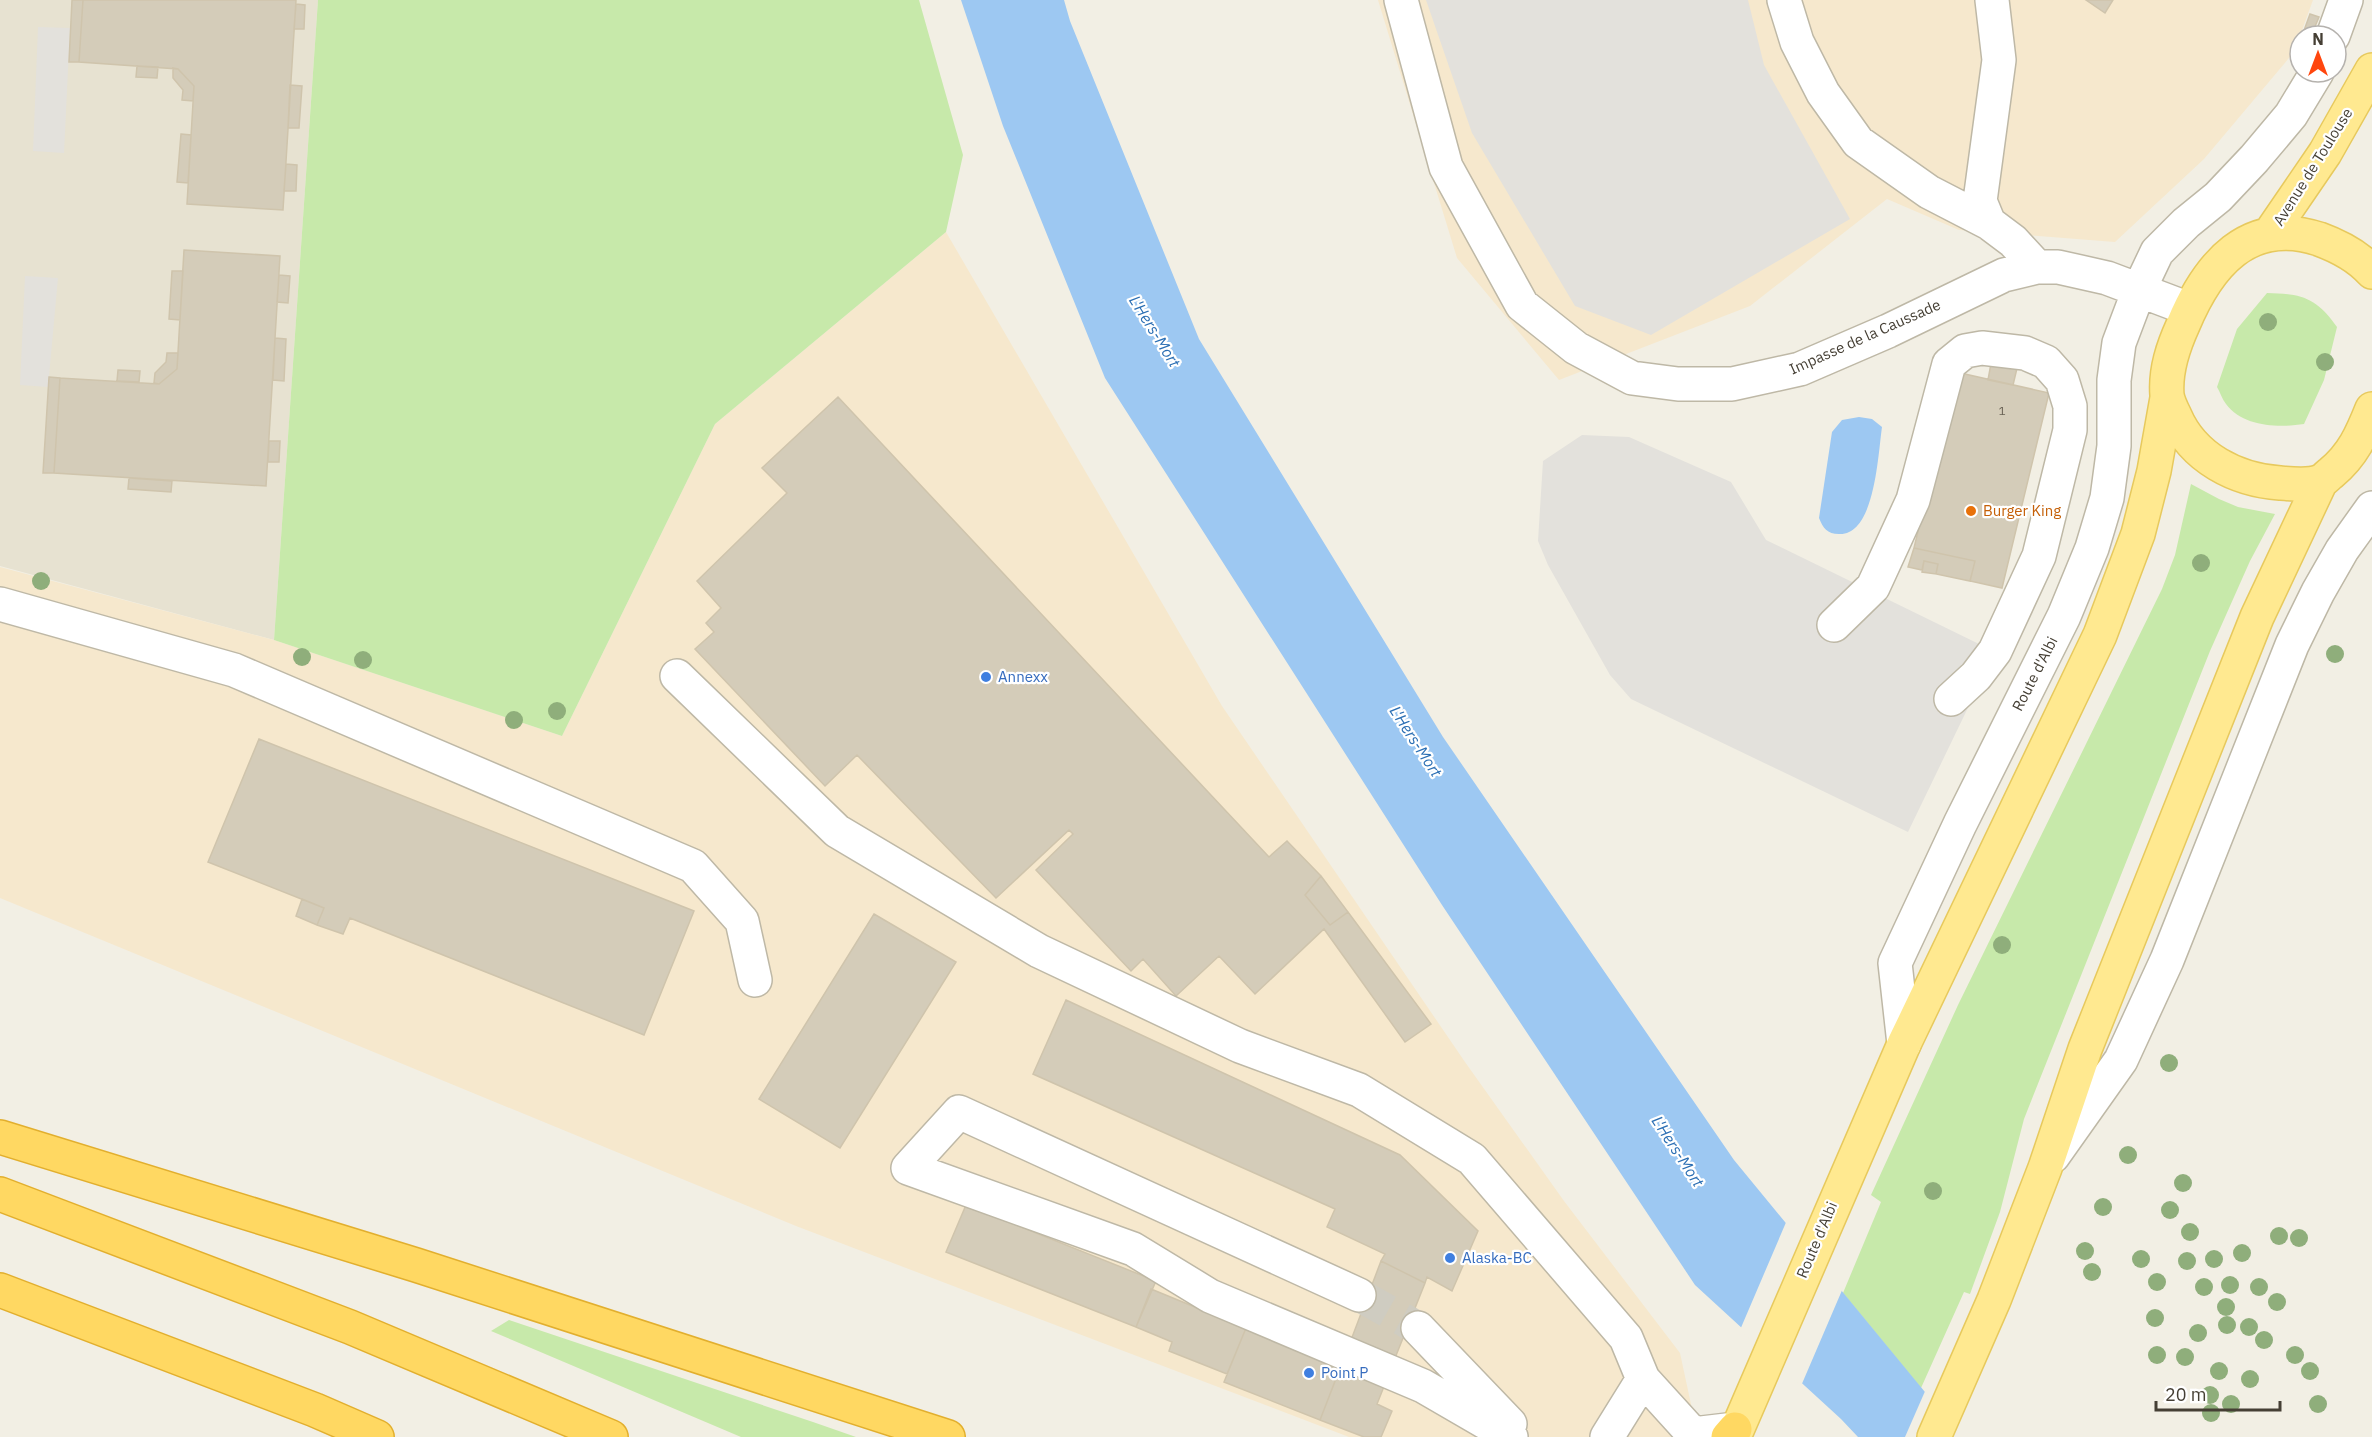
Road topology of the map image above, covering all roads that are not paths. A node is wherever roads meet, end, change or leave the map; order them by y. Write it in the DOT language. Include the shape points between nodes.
graph roads {
  1 [pos="1401,0"];
  2 [pos="1785,0"];
  3 [pos="1992,0"];
  4 [pos="2346,0"];
  5 [pos="2337,24"];
  6 [pos="2372,70"];
  7 [pos="2309,84"];
  8 [pos="1989,223"];
  9 [pos="2271,232"];
  10 [pos="2037,267"];
  11 [pos="2372,272"];
  12 [pos="2139,290"];
  13 [pos="2189,309"];
  14 [pos="2167,398"];
  15 [pos="2372,409"];
  16 [pos="2320,482"];
  17 [pos="2372,508"];
  18 [pos="0,604"];
  19 [pos="1834,625"];
  20 [pos="676,676"];
  21 [pos="1951,699"];
  22 [pos="755,980"];
  23 [pos="1904,1044"];
  24 [pos="0,1137"];
  25 [pos="2045,1168"];
  26 [pos="0,1194"];
  27 [pos="7,1295"];
  28 [pos="1359,1295"];
  29 [pos="1418,1328"];
  30 [pos="1643,1379"];
  31 [pos="1732,1435"];
  32 [pos="378,1437"];
  33 [pos="611,1437"];
  34 [pos="948,1437"];
  35 [pos="1511,1437"];
  36 [pos="1522,1437"];
  37 [pos="1607,1437"];
  38 [pos="1934,1437"];
  1 -- 10 [label="street, Impasse de la Caussade" via="1446,167 1521,305 1576,348 1632,378 1678,384 1732,384 1800,369 2004,275"];
  2 -- 8 [label="street" via="1797,42 1823,93 1858,142 1929,192"];
  3 -- 8 [label="street" via="1999,60 1980,201"];
  4 -- 5 [label="street"];
  6 -- 9 [label="main road, Avenue de Toulouse" via="2325,153"];
  7 -- 12 [label="street" via="2254,159 2157,252"];
  8 -- 10 [label="street"];
  9 -- 11 [label="main road" via="2299,232 2338,245"];
  9 -- 13 [label="main road, Route d'Albi" via="2242,244 2226,258 2211,273"];
  10 -- 12 [label="street, Impasse de la Caussade" via="2090,274"];
  12 -- 13 [label="street, Impasse de la Caussade"];
  12 -- 23 [label="street, Route d'Albi" via="2119,343 2114,380 2114,446 2107,498 2092,548 2064,616 1895,963"];
  13 -- 14 [label="main road, Route d'Albi" via="2174,345"];
  14 -- 16 [label="main road" via="2181,430 2221,467 2258,482"];
  14 -- 23 [label="main road, Route d'Albi" via="2138,534 2100,635"];
  15 -- 16 [label="main road" via="2358,444 2344,463"];
  16 -- 25 [label="main road" via="2257,617 2148,887 2085,1049"];
  17 -- 25 [label="street" via="2342,550 2292,645 2167,960 2121,1060"];
  18 -- 22 [label="street" via="234,670 693,866 742,921"];
  19 -- 21 [label="street" via="1873,587 1913,500 1949,364 1965,351 1982,348 2025,354 2046,362 2062,380 2070,406 2070,430 2039,556 1995,651"];
  20 -- 30 [label="street" via="837,831 1039,951 1240,1046 1359,1090 1472,1159 1626,1338"];
  23 -- 31 [label="main road, Route d'Albi"];
  24 -- 34 [label="highway" via="416,1264"];
  25 -- 38 [label="main road"];
  26 -- 33 [label="highway" via="350,1327"];
  27 -- 32 [label="highway"];
  28 -- 35 [label="street" via="959,1112 908,1168 1133,1250 1210,1296 1423,1386"];
  29 -- 36 [label="street"];
  30 -- 31 [label="street" via="1693,1434"];
  30 -- 37 [label="street"];
}
